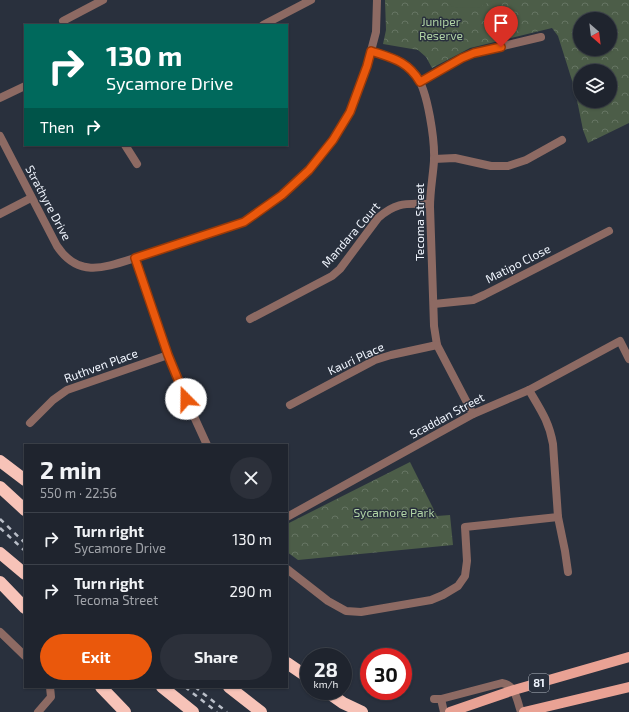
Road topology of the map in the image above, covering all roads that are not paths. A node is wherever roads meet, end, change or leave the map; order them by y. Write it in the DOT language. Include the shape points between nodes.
graph roads {
  1 [pos="103,0"];
  2 [pos="311,0"];
  3 [pos="377,0"];
  4 [pos="63,21"];
  5 [pos="265,24"];
  6 [pos="541,37"];
  7 [pos="371,51"];
  8 [pos="420,82"];
  9 [pos="24,86"];
  10 [pos="0,98"];
  11 [pos="0,136"];
  12 [pos="562,140"];
  13 [pos="126,146"];
  14 [pos="434,159"];
  15 [pos="137,164"];
  16 [pos="31,198"];
  17 [pos="430,204"];
  18 [pos="0,214"];
  19 [pos="609,231"];
  20 [pos="135,258"];
  21 [pos="434,304"];
  22 [pos="250,319"];
  23 [pos="437,345"];
  24 [pos="168,355"];
  25 [pos="629,359"];
  26 [pos="528,390"];
  27 [pos="290,405"];
  28 [pos="473,414"];
  29 [pos="30,423"];
  30 [pos="207,444"];
  31 [pos="0,461"];
  32 [pos="24,479"];
  33 [pos="0,488"];
  34 [pos="24,509"];
  35 [pos="288,516"];
  36 [pos="558,518"];
  37 [pos="0,553"];
  38 [pos="288,570"];
  39 [pos="568,572"];
  40 [pos="24,573"];
  41 [pos="0,582"];
  42 [pos="24,607"];
  43 [pos="0,632"];
  44 [pos="24,655"];
  45 [pos="629,657"];
  46 [pos="288,665"];
  47 [pos="300,672"];
  48 [pos="629,687"];
  49 [pos="50,688"];
  50 [pos="103,688"];
  51 [pos="163,688"];
  52 [pos="229,688"];
  53 [pos="514,690"];
  54 [pos="337,700"];
  55 [pos="347,708"];
  56 [pos="38,712"];
  57 [pos="125,712"];
  58 [pos="194,712"];
  59 [pos="261,712"];
  60 [pos="362,712"];
  61 [pos="444,712"];
  62 [pos="450,712"];
  63 [pos="523,712"];
  1 -- 4 [label="street"];
  2 -- 5 [label="street"];
  3 -- 7 [label="street, Strathyre Drive" via="376,32"];
  6 -- 8 [label="street" via="474,53"];
  7 -- 8 [label="street, Tecoma Street" via="399,60"];
  7 -- 20 [label="street, Strathyre Drive" via="350,112 333,140 309,170 282,195 244,222"];
  8 -- 14 [label="street, Tecoma Street" via="430,119"];
  9 -- 10 [label="street"];
  11 -- 16 [label="street, Strathyre Drive"];
  12 -- 14 [label="street" via="526,160 508,166 491,166 455,158"];
  13 -- 15 [label="street"];
  14 -- 17 [label="street, Tecoma Street"];
  16 -- 18 [label="street"];
  16 -- 20 [label="street, Strathyre Drive" via="57,246 72,262 79,266 102,268"];
  17 -- 21 [label="street, Tecoma Street"];
  17 -- 22 [label="street, Mandara Court" via="400,204 389,209 378,218 332,276"];
  19 -- 21 [label="street, Matipo Close" via="484,295 472,300"];
  20 -- 24 [label="street"];
  21 -- 23 [label="street, Tecoma Street"];
  23 -- 27 [label="street, Kauri Place" via="375,360"];
  23 -- 28 [label="street, Tecoma Street"];
  24 -- 29 [label="street, Ruthven Place" via="68,390 53,400"];
  24 -- 30 [label="street"];
  25 -- 26 [label="street, Scaddan Street" via="620,341"];
  26 -- 28 [label="street, Scaddan Street"];
  26 -- 36 [label="street" via="548,423 551,433"];
  28 -- 35 [label="street, Scaddan Street"];
  31 -- 32 [label="highway"];
  33 -- 34 [label="highway"];
  36 -- 38 [label="street" via="465,527 465,576 458,586 431,600 361,612 346,611 328,601"];
  36 -- 39 [label="street"];
  37 -- 40 [label="highway"];
  41 -- 42 [label="highway"];
  43 -- 44 [label="street"];
  45 -- 53 [label="main road, 81"];
  46 -- 47 [label="highway"];
  48 -- 63 [label="main road, 81"];
  49 -- 56 [label="street" via="51,697"];
  50 -- 57 [label="highway"];
  51 -- 58 [label="highway"];
  52 -- 59 [label="highway"];
  53 -- 61 [label="street" via="502,683 438,699"];
  53 -- 62 [label="main road, 81"];
  53 -- 63 [label="street"];
  54 -- 55 [label="highway"];
  55 -- 60 [label="highway"];
}
